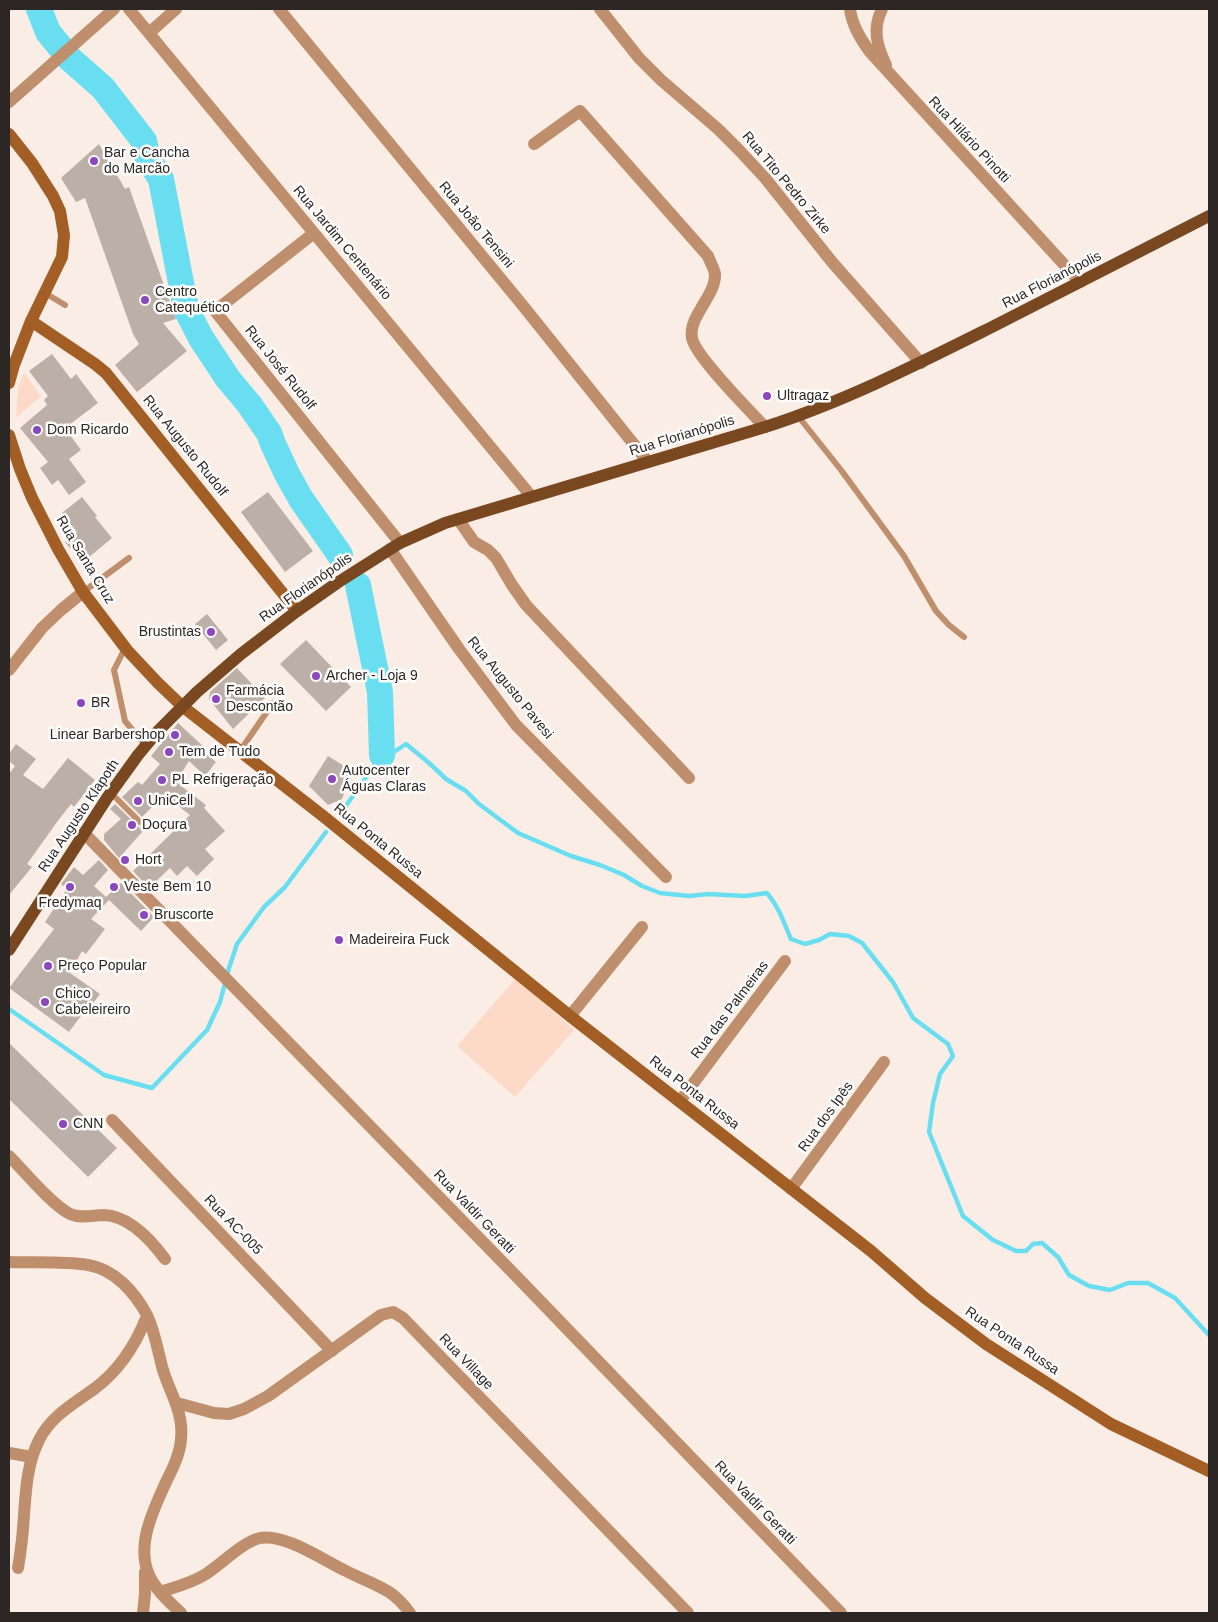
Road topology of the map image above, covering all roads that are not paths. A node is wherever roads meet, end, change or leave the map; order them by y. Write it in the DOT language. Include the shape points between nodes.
graph roads {
  1 [pos="114,9"];
  2 [pos="129,9"];
  3 [pos="176,9"];
  4 [pos="279,9"];
  5 [pos="600,9"];
  6 [pos="850,9"];
  7 [pos="882,9"];
  8 [pos="149,33"];
  9 [pos="891,77"];
  10 [pos="9,102"];
  11 [pos="9,134"];
  12 [pos="534,144"];
  13 [pos="1209,216"];
  14 [pos="314,233"];
  15 [pos="1080,282"];
  16 [pos="45,293"];
  17 [pos="65,304"];
  18 [pos="31,321"];
  19 [pos="921,363"];
  20 [pos="9,384"];
  21 [pos="798,416"];
  22 [pos="765,427"];
  23 [pos="9,437"];
  24 [pos="648,462"];
  25 [pos="531,496"];
  26 [pos="458,519"];
  27 [pos="395,546"];
  28 [pos="129,558"];
  29 [pos="83,592"];
  30 [pos="297,611"];
  31 [pos="964,637"];
  32 [pos="125,647"];
  33 [pos="9,670"];
  34 [pos="273,703"];
  35 [pos="182,706"];
  36 [pos="146,746"];
  37 [pos="240,751"];
  38 [pos="689,778"];
  39 [pos="111,793"];
  40 [pos="140,822"];
  41 [pos="84,833"];
  42 [pos="666,876"];
  43 [pos="642,927"];
  44 [pos="9,950"];
  45 [pos="785,961"];
  46 [pos="570,1016"];
  47 [pos="884,1062"];
  48 [pos="680,1101"];
  49 [pos="112,1120"];
  50 [pos="9,1156"];
  51 [pos="791,1189"];
  52 [pos="165,1259"];
  53 [pos="9,1262"];
  54 [pos="147,1316"];
  55 [pos="332,1351"];
  56 [pos="177,1403"];
  57 [pos="9,1453"];
  58 [pos="32,1457"];
  59 [pos="1209,1471"];
  60 [pos="145,1566"];
  61 [pos="18,1568"];
  62 [pos="160,1592"];
  63 [pos="143,1613"];
  64 [pos="180,1613"];
  65 [pos="410,1613"];
  66 [pos="688,1613"];
  67 [pos="841,1613"];
  1 -- 10 [label="street"];
  2 -- 8 [label="street, Rua Jardim Centenário"];
  3 -- 8 [label="street"];
  4 -- 24 [label="street, Rua João Tensini"];
  5 -- 19 [label="street, Rua Tito Pedro Zirke" via="660,80 718,129 765,178 832,262"];
  6 -- 9 [label="street, Rua Hilário Pinotti" via="858,34"];
  7 -- 9 [label="street" via="875,35"];
  8 -- 14 [label="street, Rua Jardim Centenário"];
  9 -- 15 [label="street, Rua Hilário Pinotti"];
  11 -- 16 [label="street" via="53,196 68,235 62,257"];
  12 -- 22 [label="street" via="580,111 708,256 715,274 694,323 692,341"];
  13 -- 15 [label="main road, Rua Florianópolis"];
  14 -- 25 [label="street, Rua Jardim Centenário"];
  14 -- 27 [label="street, Rua José Rudolf" via="215,311"];
  15 -- 19 [label="main road, Rua Florianópolis"];
  16 -- 17 [label="lane"];
  16 -- 18 [label="street"];
  18 -- 20 [label="street"];
  18 -- 30 [label="street, Rua Augusto Rudolf" via="95,364 110,378"];
  19 -- 21 [label="main road, Rua Florianópolis"];
  21 -- 22 [label="main road, Rua Florianópolis"];
  21 -- 31 [label="lane" via="904,556 936,611"];
  22 -- 24 [label="main road, Rua Florianópolis"];
  23 -- 29 [label="street, Rua Santa Cruz" via="32,498"];
  24 -- 25 [label="main road, Rua Florianópolis"];
  25 -- 26 [label="main road, Rua Florianópolis"];
  26 -- 27 [label="main road, Rua Florianópolis"];
  26 -- 38 [label="street" via="474,542 496,558 526,606"];
  27 -- 30 [label="main road, Rua Florianópolis"];
  27 -- 42 [label="street, Rua Augusto Pavesi" via="458,649 516,725"];
  28 -- 29 [label="lane"];
  29 -- 32 [label="street, Rua Santa Cruz"];
  29 -- 33 [label="street" via="42,628"];
  30 -- 35 [label="main road, Rua Florianópolis" via="241,654"];
  32 -- 35 [label="street, Rua Santa Cruz"];
  32 -- 36 [label="lane" via="114,670 125,721"];
  34 -- 37 [label="lane"];
  35 -- 36 [label="main road, Rua Augusto Klapoth"];
  35 -- 37 [label="street, Rua Ponta Russa"];
  36 -- 39 [label="main road, Rua Augusto Klapoth"];
  37 -- 46 [label="street, Rua Ponta Russa"];
  39 -- 40 [label="lane"];
  39 -- 41 [label="main road, Rua Augusto Klapoth"];
  41 -- 44 [label="main road, Rua Augusto Klapoth"];
  41 -- 67 [label="street, Rua Valdir Geratti"];
  43 -- 46 [label="street"];
  45 -- 48 [label="street, Rua das Palmeiras"];
  46 -- 48 [label="street, Rua Ponta Russa"];
  47 -- 51 [label="street, Rua dos Ipês"];
  48 -- 51 [label="street, Rua Ponta Russa"];
  49 -- 55 [label="street, Rua AC-005"];
  50 -- 52 [label="street" via="61,1208 81,1217 115,1217 154,1244"];
  51 -- 59 [label="street, Rua Ponta Russa" via="986,1344 1111,1424"];
  53 -- 54 [label="street" via="74,1263 106,1270 128,1289"];
  54 -- 56 [label="street"];
  54 -- 58 [label="street" via="138,1338 120,1365 94,1389 56,1416 39,1440"];
  55 -- 56 [label="street, Rua Village" via="244,1409 228,1414 214,1413"];
  55 -- 66 [label="street, Rua Village" via="381,1315 393,1312 403,1318"];
  56 -- 60 [label="street" via="181,1421 178,1457 148,1522"];
  57 -- 58 [label="street"];
  58 -- 61 [label="street"];
  60 -- 62 [label="street"];
  60 -- 63 [label="street"];
  62 -- 64 [label="street"];
  62 -- 65 [label="street" via="192,1582 246,1544 259,1538 270,1538 313,1553 379,1586 390,1592"];
}
